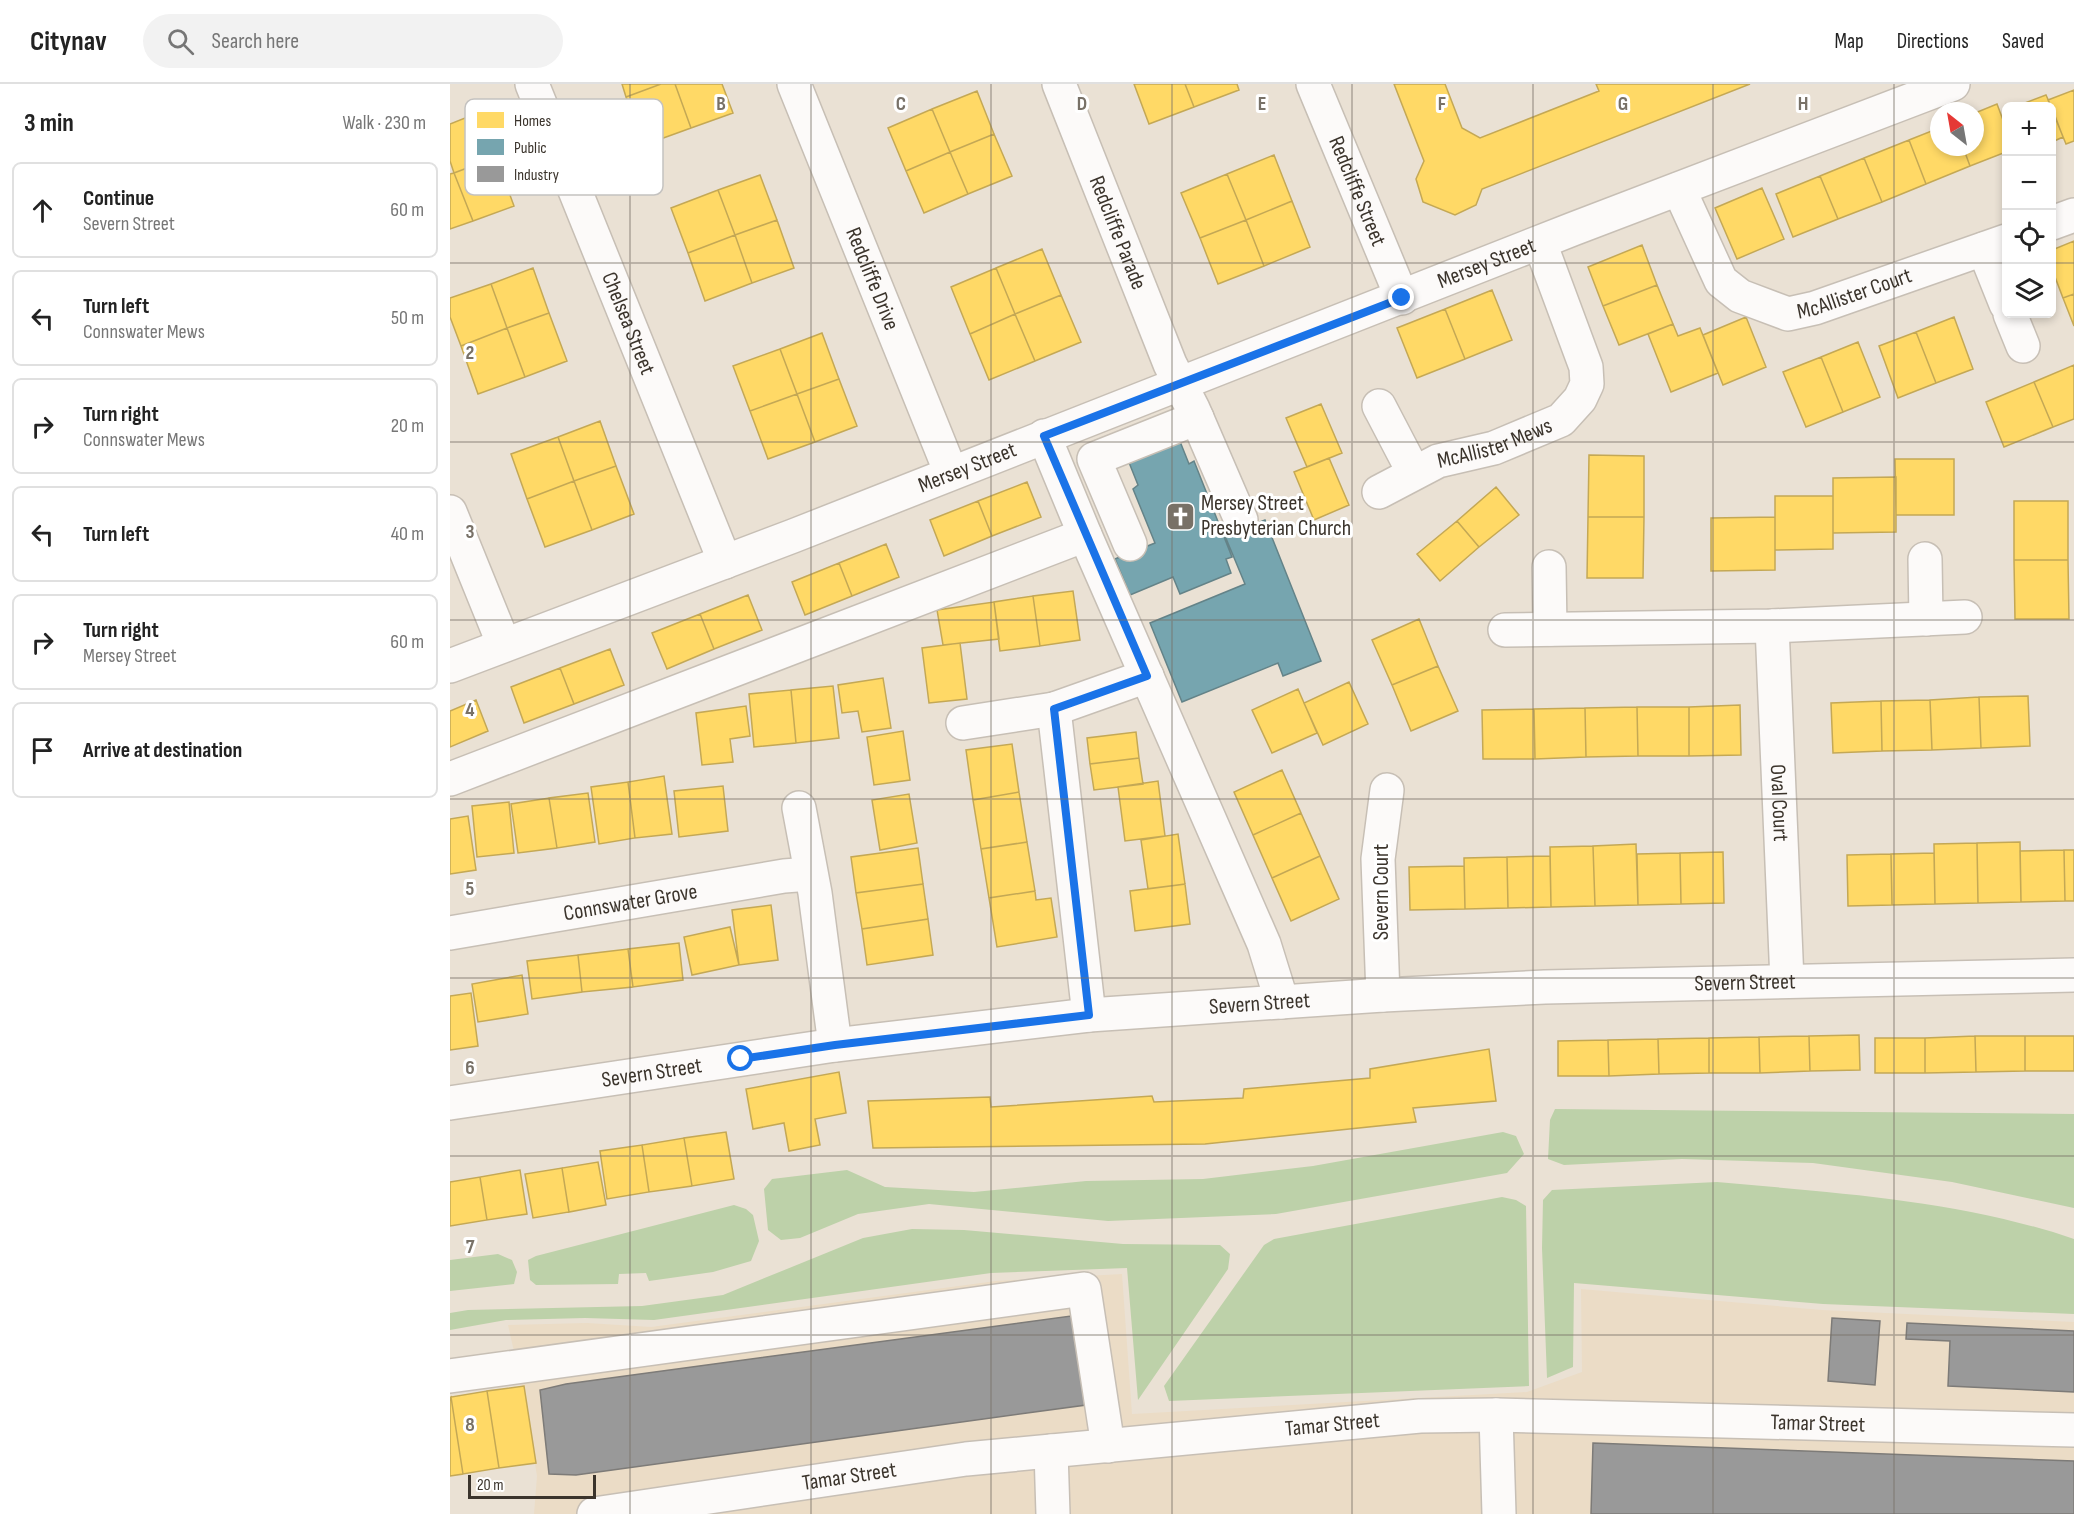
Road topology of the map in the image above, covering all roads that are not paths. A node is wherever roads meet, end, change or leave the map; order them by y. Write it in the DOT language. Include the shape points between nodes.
graph roads {
  1 [pos="532,84"];
  2 [pos="794,84"];
  3 [pos="1059,84"];
  4 [pos="1313,84"];
  5 [pos="1942,86"];
  6 [pos="538,99"];
  7 [pos="1679,189"];
  8 [pos="577,195"];
  9 [pos="2074,215"];
  10 [pos="2056,222"];
  11 [pos="1540,243"];
  12 [pos="1996,245"];
  13 [pos="2002,277"];
  14 [pos="1402,298"];
  15 [pos="2012,318"];
  16 [pos="2023,346"];
  17 [pos="1179,383"];
  18 [pos="1379,406"];
  19 [pos="1197,418"];
  20 [pos="1044,436"];
  21 [pos="951,473"];
  22 [pos="1414,473"];
  23 [pos="1379,492"];
  24 [pos="450,512"];
  25 [pos="1241,520"];
  26 [pos="1085,535"];
  27 [pos="1130,544"];
  28 [pos="1925,559"];
  29 [pos="725,562"];
  30 [pos="1549,567"];
  31 [pos="1965,617"];
  32 [pos="1926,619"];
  33 [pos="1772,626"];
  34 [pos="1550,629"];
  35 [pos="1505,630"];
  36 [pos="504,645"];
  37 [pos="450,666"];
  38 [pos="1139,679"];
  39 [pos="1054,709"];
  40 [pos="963,723"];
  41 [pos="450,780"];
  42 [pos="1387,790"];
  43 [pos="799,808"];
  44 [pos="810,874"];
  45 [pos="450,933"];
  46 [pos="2074,975"];
  47 [pos="1787,981"];
  48 [pos="1383,995"];
  49 [pos="1282,1002"];
  50 [pos="1089,1015"];
  51 [pos="835,1045"];
  52 [pos="450,1103"];
  53 [pos="450,1376"];
  54 [pos="1496,1415"];
  55 [pos="2074,1430"];
  56 [pos="1108,1446"];
  57 [pos="1051,1451"];
  58 [pos="594,1514"];
  59 [pos="1053,1514"];
  60 [pos="1499,1514"];
  1 -- 6 [label="street, Chelsea Street"];
  2 -- 21 [label="street, Redcliffe Drive"];
  3 -- 17 [label="street, Redcliffe Parade"];
  4 -- 14 [label="street, Redcliffe Street"];
  5 -- 7 [label="street, Mersey Street"];
  7 -- 11 [label="street, Mersey Street"];
  7 -- 12 [label="street, McAllister Court" via="1721,281 1740,296 1788,314"];
  8 -- 29 [label="street, Chelsea Street"];
  9 -- 10 [label="street"];
  11 -- 14 [label="street, Mersey Street"];
  11 -- 22 [label="street, McAllister Mews" via="1586,367 1587,384 1580,399 1561,420 1494,448 1438,461"];
  12 -- 13 [label="street, McAllister Court"];
  14 -- 17 [label="street, Mersey Street"];
  15 -- 16 [label="street"];
  17 -- 19 [label="street, Redcliffe Parade"];
  17 -- 20 [label="street, Mersey Street"];
  18 -- 22 [label="street, McAllister Mews"];
  19 -- 25 [label="street, Redcliffe Parade"];
  19 -- 27 [label="street" via="1094,459"];
  20 -- 21 [label="street, Mersey Street"];
  20 -- 26 [label="street"];
  21 -- 29 [label="street, Mersey Street"];
  22 -- 23 [label="street, McAllister Mews"];
  24 -- 36 [label="street"];
  26 -- 38 [label="street"];
  26 -- 41 [label="street"];
  28 -- 32 [label="street"];
  29 -- 36 [label="street, Mersey Street"];
  30 -- 34 [label="street"];
  31 -- 32 [label="street"];
  32 -- 33 [label="street"];
  33 -- 34 [label="street"];
  33 -- 47 [label="street, Oval Court"];
  34 -- 35 [label="street"];
  36 -- 37 [label="street, Mersey Street"];
  38 -- 39 [label="street"];
  38 -- 49 [label="street" via="1264,944"];
  39 -- 40 [label="street"];
  39 -- 50 [label="street"];
  42 -- 48 [label="street, Severn Court" via="1378,859"];
  43 -- 44 [label="street"];
  44 -- 45 [label="street, Connswater Grove"];
  44 -- 51 [label="street"];
  46 -- 47 [label="street, Severn Street"];
  47 -- 48 [label="street, Severn Street"];
  48 -- 49 [label="street, Severn Street"];
  49 -- 50 [label="street, Severn Street"];
  50 -- 51 [label="street, Severn Street"];
  51 -- 52 [label="street, Severn Street"];
  53 -- 56 [label="street" via="1084,1289"];
  54 -- 55 [label="street, Tamar Street"];
  54 -- 56 [label="street, Tamar Street" via="1420,1416"];
  54 -- 60 [label="street"];
  56 -- 57 [label="street, Tamar Street"];
  57 -- 58 [label="street, Tamar Street" via="966,1459"];
  57 -- 59 [label="street"];
}
